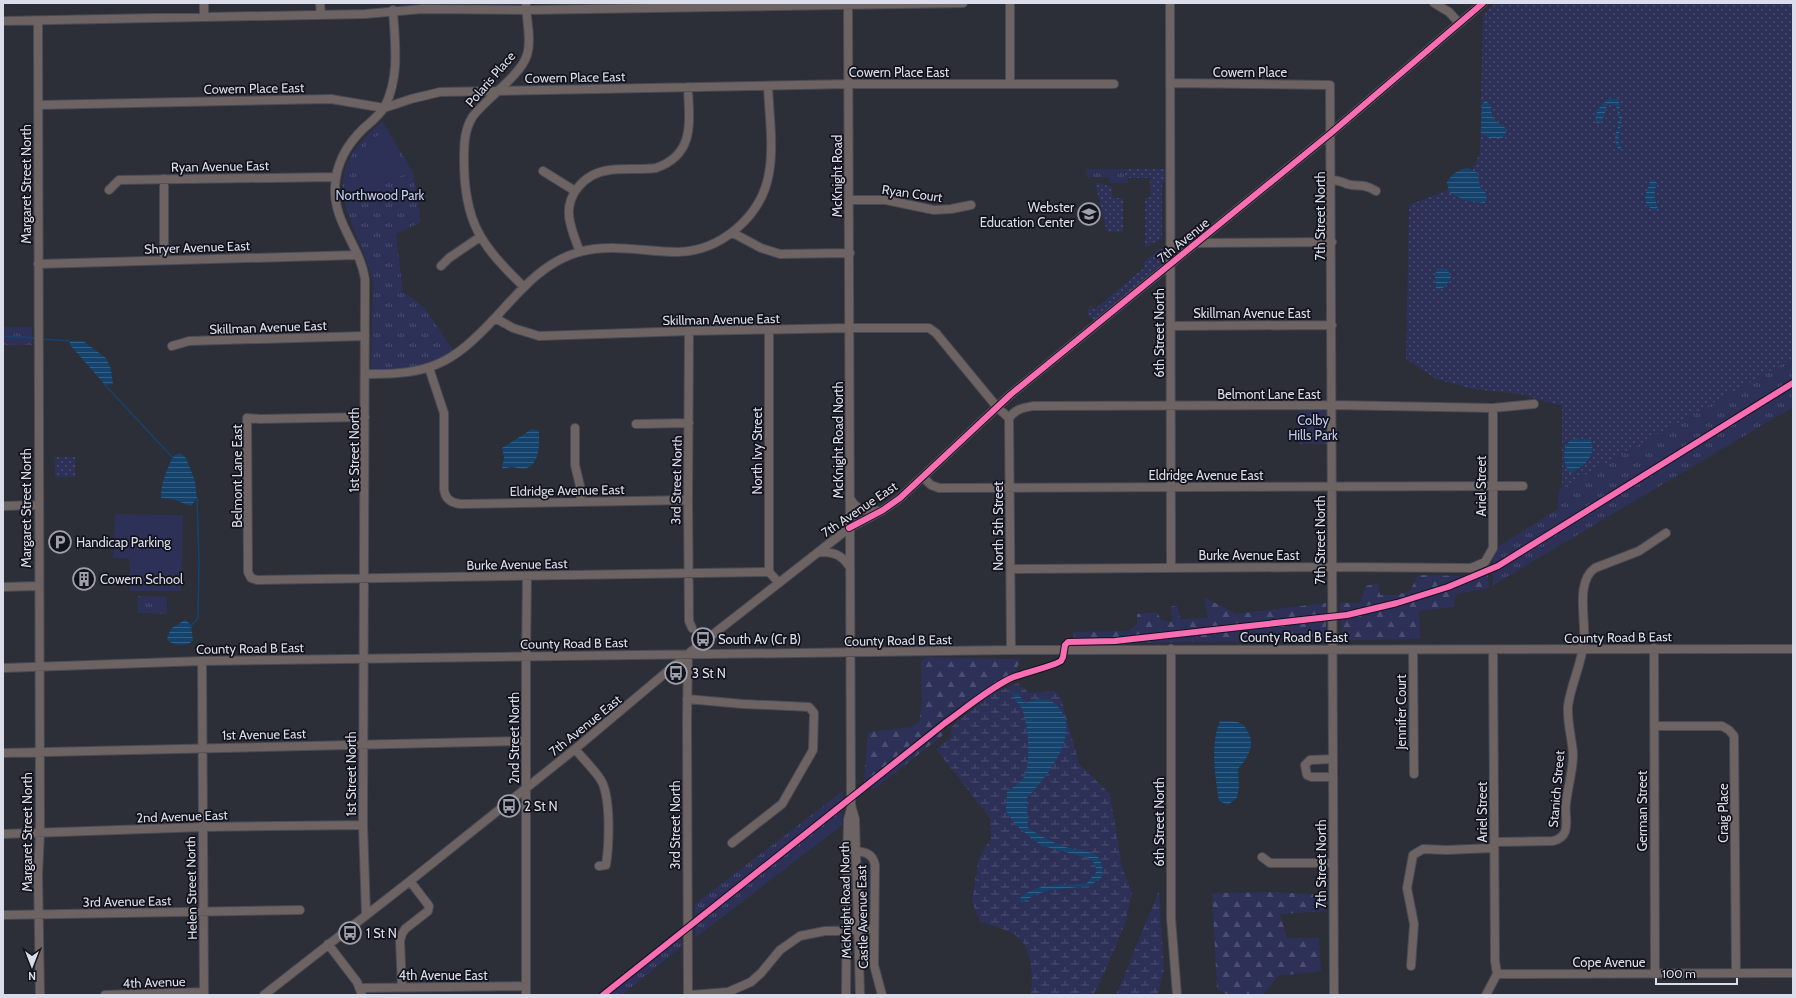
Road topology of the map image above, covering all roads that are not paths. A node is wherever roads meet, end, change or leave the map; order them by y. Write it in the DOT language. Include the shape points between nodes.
graph roads {
  1 [pos="204,3"];
  2 [pos="320,3"];
  3 [pos="848,3"];
  4 [pos="963,3"];
  5 [pos="1010,3"];
  6 [pos="1170,3"];
  7 [pos="1434,3"];
  8 [pos="1483,3"];
  9 [pos="613,6"];
  10 [pos="527,7"];
  11 [pos="393,10"];
  12 [pos="321,15"];
  13 [pos="204,17"];
  14 [pos="38,20"];
  15 [pos="3,21"];
  16 [pos="1459,23"];
  17 [pos="1170,83"];
  18 [pos="848,84"];
  19 [pos="1010,84"];
  20 [pos="1114,84"];
  21 [pos="1330,84"];
  22 [pos="688,86"];
  23 [pos="768,86"];
  24 [pos="498,91"];
  25 [pos="38,105"];
  26 [pos="384,108"];
  27 [pos="1331,133"];
  28 [pos="543,171"];
  29 [pos="336,177"];
  30 [pos="164,179"];
  31 [pos="1332,180"];
  32 [pos="109,190"];
  33 [pos="575,191"];
  34 [pos="1376,191"];
  35 [pos="848,200"];
  36 [pos="971,205"];
  37 [pos="733,233"];
  38 [pos="480,237"];
  39 [pos="1332,242"];
  40 [pos="1196,243"];
  41 [pos="580,252"];
  42 [pos="850,253"];
  43 [pos="357,255"];
  44 [pos="164,259"];
  45 [pos="38,264"];
  46 [pos="1171,264"];
  47 [pos="441,266"];
  48 [pos="849,268"];
  49 [pos="524,287"];
  50 [pos="495,318"];
  51 [pos="1332,325"];
  52 [pos="1171,326"];
  53 [pos="850,328"];
  54 [pos="769,330"];
  55 [pos="689,331"];
  56 [pos="365,336"];
  57 [pos="172,346"];
  58 [pos="429,368"];
  59 [pos="366,374"];
  60 [pos="1534,404"];
  61 [pos="1332,405"];
  62 [pos="997,407"];
  63 [pos="1171,407"];
  64 [pos="1493,408"];
  65 [pos="366,417"];
  66 [pos="1009,418"];
  67 [pos="689,423"];
  68 [pos="636,424"];
  69 [pos="575,428"];
  70 [pos="923,477"];
  71 [pos="1332,486"];
  72 [pos="1493,486"];
  73 [pos="1523,486"];
  74 [pos="1171,487"];
  75 [pos="1010,488"];
  76 [pos="850,498"];
  77 [pos="688,500"];
  78 [pos="581,502"];
  79 [pos="38,505"];
  80 [pos="3,506"];
  81 [pos="883,510"];
  82 [pos="849,528"];
  83 [pos="1666,533"];
  84 [pos="819,552"];
  85 [pos="1485,562"];
  86 [pos="850,566"];
  87 [pos="1332,567"];
  88 [pos="1171,568"];
  89 [pos="1010,569"];
  90 [pos="769,572"];
  91 [pos="688,573"];
  92 [pos="527,576"];
  93 [pos="251,578"];
  94 [pos="365,579"];
  95 [pos="779,584"];
  96 [pos="38,586"];
  97 [pos="3,587"];
  98 [pos="692,628"];
  99 [pos="1654,648"];
  100 [pos="1171,649"];
  101 [pos="1332,649"];
  102 [pos="1583,649"];
  103 [pos="1793,649"];
  104 [pos="1011,650"];
  105 [pos="1413,650"];
  106 [pos="1493,650"];
  107 [pos="850,652"];
  108 [pos="688,654"];
  109 [pos="526,656"];
  110 [pos="364,658"];
  111 [pos="202,661"];
  112 [pos="38,667"];
  113 [pos="3,668"];
  114 [pos="687,699"];
  115 [pos="1654,726"];
  116 [pos="526,740"];
  117 [pos="363,745"];
  118 [pos="202,747"];
  119 [pos="574,749"];
  120 [pos="3,752"];
  121 [pos="39,752"];
  122 [pos="1333,759"];
  123 [pos="1414,774"];
  124 [pos="1333,777"];
  125 [pos="526,788"];
  126 [pos="852,805"];
  127 [pos="363,825"];
  128 [pos="202,827"];
  129 [pos="40,833"];
  130 [pos="3,834"];
  131 [pos="732,843"];
  132 [pos="1494,845"];
  133 [pos="855,851"];
  134 [pos="1262,857"];
  135 [pos="1334,863"];
  136 [pos="599,866"];
  137 [pos="410,881"];
  138 [pos="300,910"];
  139 [pos="204,912"];
  140 [pos="366,914"];
  141 [pos="3,915"];
  142 [pos="39,915"];
  143 [pos="874,929"];
  144 [pos="847,931"];
  145 [pos="857,931"];
  146 [pos="328,944"];
  147 [pos="1411,966"];
  148 [pos="1793,973"];
  149 [pos="1497,974"];
  150 [pos="1655,974"];
  151 [pos="1736,974"];
  152 [pos="525,986"];
  153 [pos="402,987"];
  154 [pos="361,991"];
  155 [pos="204,994"];
  156 [pos="880,994"];
  157 [pos="40,995"];
  158 [pos="105,995"];
  159 [pos="264,995"];
  160 [pos="526,995"];
  161 [pos="690,995"];
  162 [pos="846,995"];
  163 [pos="860,995"];
  164 [pos="1177,995"];
  165 [pos="1334,995"];
  166 [pos="1486,995"];
  1 -- 13 [label="street"];
  2 -- 12 [label="street"];
  3 -- 4 [label="street"];
  3 -- 9 [label="street"];
  3 -- 18 [label="street, McKnight Road"];
  5 -- 19 [label="street"];
  6 -- 17 [label="street, 6th Street North"];
  7 -- 16 [label="street" via="1449,12"];
  8 -- 16 [label="street, 7th Avenue"];
  9 -- 10 [label="street"];
  10 -- 11 [label="street"];
  10 -- 24 [label="street, Polaris Place" via="527,54 523,63"];
  11 -- 12 [label="street"];
  11 -- 26 [label="street, 1st Street North" via="396,57 394,83"];
  12 -- 13 [label="street"];
  13 -- 14 [label="street"];
  14 -- 15 [label="street"];
  14 -- 25 [label="street, Margaret Street North"];
  16 -- 27 [label="street, 7th Avenue"];
  17 -- 21 [label="street, Cowern Place"];
  17 -- 46 [label="street, 6th Street North"];
  18 -- 19 [label="street, Cowern Place East"];
  18 -- 23 [label="street, Cowern Place East"];
  18 -- 35 [label="street, McKnight Road"];
  19 -- 20 [label="street, Cowern Place East"];
  21 -- 27 [label="street, 7th Street North"];
  22 -- 23 [label="street, Cowern Place East"];
  22 -- 24 [label="street, Cowern Place East"];
  22 -- 33 [label="street" via="689,130 685,145 677,156 656,168 602,171 588,178"];
  23 -- 37 [label="street" via="771,153 769,174 757,205"];
  24 -- 26 [label="street, Cowern Place East" via="440,92"];
  24 -- 38 [label="street, Polaris Place" via="474,116 465,137 466,195 472,220"];
  25 -- 26 [label="street, Cowern Place East" via="326,99"];
  25 -- 45 [label="street, Margaret Street North"];
  26 -- 29 [label="street, 1st Street North" via="354,137"];
  27 -- 31 [label="street, 7th Street North"];
  27 -- 40 [label="street, 7th Avenue"];
  28 -- 33 [label="street"];
  29 -- 30 [label="street, Ryan Avenue East"];
  29 -- 43 [label="street, 1st Street North" via="337,212"];
  30 -- 32 [label="street, Ryan Avenue East" via="119,180"];
  30 -- 44 [label="street"];
  31 -- 34 [label="street" via="1349,185 1367,185"];
  31 -- 39 [label="street, 7th Street North"];
  33 -- 41 [label="street" via="569,214"];
  35 -- 36 [label="street, Ryan Court" via="886,200 934,210"];
  35 -- 42 [label="street, McKnight Road"];
  37 -- 41 [label="street" via="712,244 690,251 609,248"];
  37 -- 42 [label="street" via="761,248 780,254"];
  38 -- 47 [label="street"];
  38 -- 49 [label="street, Polaris Place" via="496,259"];
  39 -- 40 [label="street"];
  39 -- 51 [label="street, 7th Street North"];
  40 -- 46 [label="street, 7th Avenue"];
  41 -- 49 [label="street" via="558,260"];
  42 -- 48 [label="street, McKnight Road"];
  43 -- 44 [label="street, Shryer Avenue East"];
  43 -- 56 [label="street, 1st Street North" via="365,279"];
  44 -- 45 [label="street, Shryer Avenue East"];
  45 -- 79 [label="street, Margaret Street North"];
  46 -- 52 [label="street, 6th Street North"];
  46 -- 62 [label="street, 7th Avenue"];
  48 -- 53 [label="street, McKnight Road North"];
  49 -- 50 [label="street"];
  50 -- 55 [label="street, Skillman Avenue East" via="513,328 539,336"];
  50 -- 58 [label="street" via="460,352 449,360"];
  51 -- 52 [label="street, Skillman Avenue East"];
  51 -- 61 [label="street, 7th Street North"];
  52 -- 63 [label="street, 6th Street North"];
  53 -- 54 [label="street, Skillman Avenue East"];
  53 -- 62 [label="street, Skillman Avenue East" via="929,328 936,333"];
  53 -- 76 [label="street, McKnight Road North"];
  54 -- 55 [label="street, Skillman Avenue East"];
  54 -- 90 [label="street, North Ivy Street"];
  55 -- 67 [label="street, 3rd Street North"];
  56 -- 57 [label="street, Skillman Avenue East" via="189,341"];
  56 -- 59 [label="street, 1st Street North"];
  58 -- 59 [label="street" via="397,374"];
  58 -- 78 [label="street, Eldridge Avenue East" via="444,413 444,489 448,500 461,504"];
  59 -- 65 [label="street, 1st Street North"];
  60 -- 64 [label="street, Belmont Lane East"];
  61 -- 63 [label="street, Belmont Lane East"];
  61 -- 64 [label="street, Belmont Lane East"];
  61 -- 71 [label="street, 7th Street North"];
  62 -- 66 [label="street"];
  62 -- 70 [label="street, 7th Avenue"];
  63 -- 66 [label="street, Belmont Lane East" via="1034,406 1020,408"];
  63 -- 74 [label="street, 6th Street North"];
  64 -- 72 [label="street, Ariel Street"];
  65 -- 93 [label="street, Belmont Lane East" via="260,420 247,418 248,572"];
  65 -- 94 [label="street, 1st Street North"];
  66 -- 75 [label="street, North 5th Street"];
  67 -- 68 [label="street"];
  67 -- 77 [label="street, 3rd Street North"];
  69 -- 78 [label="street" via="575,466"];
  70 -- 75 [label="street, Eldridge Avenue East" via="931,485 939,488"];
  70 -- 81 [label="street, 7th Avenue East"];
  71 -- 72 [label="street, Eldridge Avenue East"];
  71 -- 74 [label="street, Eldridge Avenue East"];
  71 -- 87 [label="street, 7th Street North"];
  72 -- 73 [label="street, Eldridge Avenue East"];
  72 -- 85 [label="street, Ariel Street" via="1492,548"];
  74 -- 75 [label="street, Eldridge Avenue East"];
  74 -- 88 [label="street, 6th Street North"];
  75 -- 89 [label="street, North 5th Street"];
  76 -- 81 [label="street" via="853,504 867,512"];
  76 -- 82 [label="street, McKnight Road North"];
  77 -- 78 [label="street, Eldridge Avenue East"];
  77 -- 91 [label="street, 3rd Street North"];
  79 -- 80 [label="street"];
  79 -- 96 [label="street, Margaret Street North"];
  81 -- 82 [label="street, 7th Avenue East"];
  82 -- 84 [label="street, 7th Avenue East"];
  82 -- 86 [label="street, McKnight Road North"];
  83 -- 102 [label="street, Stanich Street" via="1639,551 1595,568 1586,576"];
  84 -- 86 [label="street" via="839,555"];
  84 -- 95 [label="street, 7th Avenue East"];
  85 -- 87 [label="street, Burke Avenue East" via="1471,568"];
  86 -- 107 [label="street, McKnight Road North"];
  87 -- 88 [label="street, Burke Avenue East"];
  87 -- 101 [label="street, 7th Street North"];
  88 -- 89 [label="street, Burke Avenue East"];
  89 -- 104 [label="street, North 5th Street"];
  90 -- 91 [label="street, Burke Avenue East"];
  90 -- 95 [label="street"];
  91 -- 92 [label="street, Burke Avenue East"];
  91 -- 98 [label="street, 3rd Street North" via="689,621"];
  92 -- 94 [label="street, Burke Avenue East"];
  92 -- 109 [label="street, 2nd Street North"];
  93 -- 94 [label="street, Burke Avenue East"];
  94 -- 110 [label="street, 1st Street North"];
  95 -- 108 [label="street, 7th Avenue East"];
  96 -- 97 [label="street"];
  96 -- 112 [label="street, Margaret Street North"];
  99 -- 102 [label="street, County Road B East"];
  99 -- 103 [label="street, County Road B East"];
  99 -- 115 [label="street, German Street"];
  100 -- 101 [label="street, County Road B East"];
  100 -- 104 [label="street, County Road B East"];
  100 -- 164 [label="street, 6th Street North" via="1171,918"];
  101 -- 105 [label="street, County Road B East"];
  101 -- 122 [label="street, 7th Street North"];
  102 -- 106 [label="street, County Road B East"];
  102 -- 132 [label="street, Stanich Street" via="1568,704 1573,765 1566,803 1567,829 1562,837 1550,842"];
  104 -- 107 [label="street, County Road B East"];
  105 -- 106 [label="street, County Road B East"];
  105 -- 123 [label="street, Jennifer Court"];
  106 -- 132 [label="street, Ariel Street"];
  107 -- 108 [label="street, County Road B East"];
  107 -- 126 [label="street, McKnight Road North"];
  108 -- 109 [label="street, County Road B East"];
  108 -- 114 [label="street, 3rd Street North"];
  108 -- 119 [label="street, 7th Avenue East"];
  109 -- 110 [label="street, County Road B East"];
  109 -- 116 [label="street, 2nd Street North"];
  110 -- 111 [label="street, County Road B East"];
  110 -- 117 [label="street, 1st Street North"];
  111 -- 112 [label="street, County Road B East"];
  111 -- 118 [label="street, Helen Street North"];
  112 -- 113 [label="street, County Road B East"];
  112 -- 121 [label="street, Margaret Street North"];
  114 -- 131 [label="street" via="800,706 809,707 814,713 813,750 782,804"];
  114 -- 161 [label="street, 3rd Street North"];
  115 -- 150 [label="street, German Street"];
  115 -- 151 [label="street, Craig Place" via="1722,726 1734,736"];
  116 -- 117 [label="street, 1st Avenue East"];
  116 -- 125 [label="street, 2nd Street North"];
  117 -- 118 [label="street, 1st Avenue East"];
  117 -- 127 [label="street, 1st Street North"];
  118 -- 121 [label="street, 1st Avenue East"];
  118 -- 128 [label="street, Helen Street North"];
  119 -- 125 [label="street, 7th Avenue East"];
  119 -- 136 [label="street" via="602,782 606,799 609,844 606,865"];
  120 -- 121 [label="street, 1st Avenue East"];
  121 -- 129 [label="street, Margaret Street North"];
  122 -- 124 [label="street, 7th Street North"];
  122 -- 124 [label="street" via="1310,760 1305,765 1305,770 1309,776"];
  124 -- 135 [label="street, 7th Street North"];
  125 -- 137 [label="street, 7th Avenue East"];
  125 -- 152 [label="street, 2nd Street North"];
  126 -- 133 [label="street, McKnight Road North" via="855,820"];
  126 -- 144 [label="street, McKnight Road North" via="848,820"];
  127 -- 128 [label="street, 2nd Avenue East"];
  127 -- 140 [label="street, 1st Street North"];
  128 -- 129 [label="street, 2nd Avenue East"];
  128 -- 139 [label="street, Helen Street North"];
  129 -- 130 [label="street, 2nd Avenue East"];
  129 -- 142 [label="street, Margaret Street North"];
  132 -- 147 [label="street" via="1446,850 1427,849 1416,852 1411,859 1407,888 1414,932"];
  132 -- 149 [label="street, Ariel Street"];
  133 -- 143 [label="street, Castle Avenue East" via="869,854 874,860"];
  133 -- 145 [label="street, McKnight Road North"];
  134 -- 135 [label="street" via="1270,863"];
  135 -- 165 [label="street, 7th Street North"];
  137 -- 140 [label="street, 7th Avenue East"];
  137 -- 153 [label="street" via="429,906 428,911 402,934"];
  138 -- 139 [label="street, 3rd Avenue East"];
  139 -- 142 [label="street, 3rd Avenue East"];
  139 -- 155 [label="street, Helen Street North"];
  140 -- 146 [label="street, 7th Avenue East"];
  141 -- 142 [label="street, 3rd Avenue East"];
  142 -- 157 [label="street, Margaret Street North"];
  143 -- 145 [label="street"];
  143 -- 156 [label="street, Castle Avenue East" via="874,965"];
  144 -- 145 [label="street"];
  144 -- 161 [label="street" via="825,930 800,936 780,950 761,973 745,985 728,992"];
  144 -- 162 [label="street, McKnight Road North"];
  145 -- 163 [label="street, McKnight Road North"];
  146 -- 154 [label="street"];
  146 -- 159 [label="street, 7th Avenue East"];
  148 -- 151 [label="street, Cope Avenue"];
  149 -- 150 [label="street, Cope Avenue"];
  149 -- 166 [label="street"];
  150 -- 151 [label="street, Cope Avenue"];
  152 -- 153 [label="street, 4th Avenue East"];
  152 -- 160 [label="street, 2nd Street North"];
  153 -- 154 [label="street, 4th Avenue East"];
  155 -- 158 [label="street, 4th Avenue"];
}
